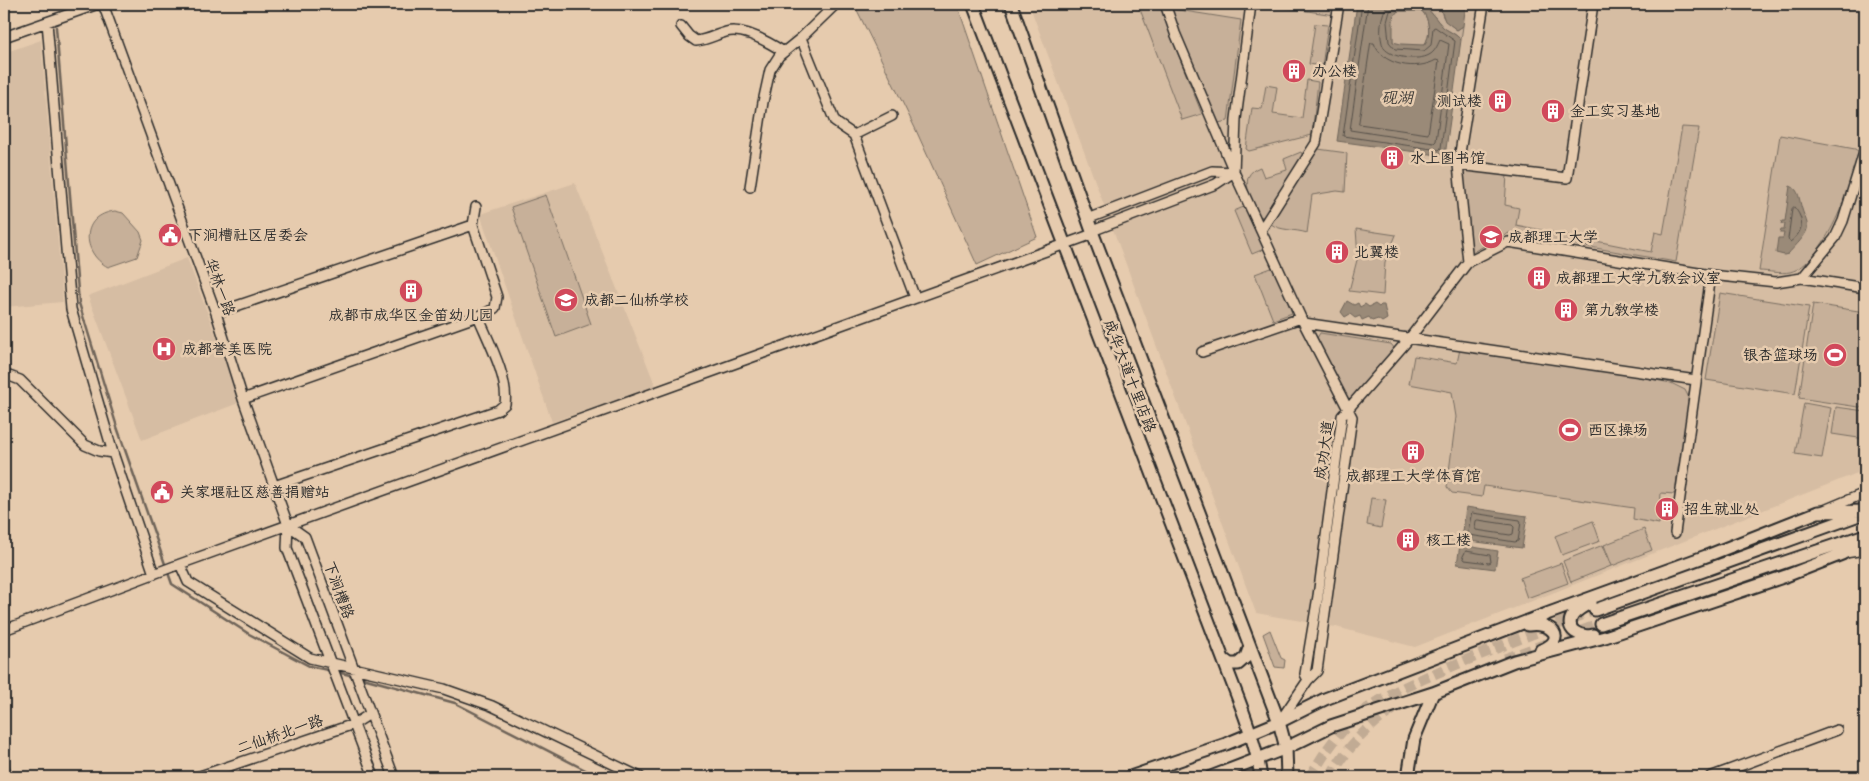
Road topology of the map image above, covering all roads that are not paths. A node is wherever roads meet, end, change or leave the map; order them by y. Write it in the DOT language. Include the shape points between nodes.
graph roads {
  1 [pos="98,4"];
  2 [pos="103,4"];
  3 [pos="836,4"];
  4 [pos="973,4"];
  5 [pos="1011,4"];
  6 [pos="1166,4"];
  7 [pos="1251,4"];
  8 [pos="1339,4"];
  9 [pos="1484,4"];
  10 [pos="1593,4"];
  11 [pos="46,22"];
  12 [pos="681,26"];
  13 [pos="4,37"];
  14 [pos="801,38"];
  15 [pos="784,52"];
  16 [pos="892,116"];
  17 [pos="854,135"];
  18 [pos="1865,149"];
  19 [pos="1458,165"];
  20 [pos="1234,172"];
  21 [pos="750,187"];
  22 [pos="476,207"];
  23 [pos="1087,219"];
  24 [pos="473,225"];
  25 [pos="1261,230"];
  26 [pos="1092,233"];
  27 [pos="1064,245"];
  28 [pos="1468,262"];
  29 [pos="1711,275"];
  30 [pos="1802,278"];
  31 [pos="1865,288"];
  32 [pos="915,298"];
  33 [pos="216,313"];
  34 [pos="478,316"];
  35 [pos="1302,320"];
  36 [pos="1409,339"];
  37 [pos="1202,352"];
  38 [pos="4,374"];
  39 [pos="1696,380"];
  40 [pos="244,399"];
  41 [pos="1348,410"];
  42 [pos="113,453"];
  43 [pos="274,486"];
  44 [pos="1865,493"];
  45 [pos="1818,512"];
  46 [pos="1865,512"];
  47 [pos="288,525"];
  48 [pos="1675,533"];
  49 [pos="1865,535"];
  50 [pos="1865,539"];
  51 [pos="1865,550"];
  52 [pos="1842,554"];
  53 [pos="178,565"];
  54 [pos="156,573"];
  55 [pos="1614,590"];
  56 [pos="1595,610"];
  57 [pos="1601,624"];
  58 [pos="1508,629"];
  59 [pos="4,630"];
  60 [pos="1626,630"];
  61 [pos="1250,646"];
  62 [pos="1223,659"];
  63 [pos="1514,661"];
  64 [pos="333,669"];
  65 [pos="356,674"];
  66 [pos="1434,693"];
  67 [pos="370,714"];
  68 [pos="1279,722"];
  69 [pos="354,724"];
  70 [pos="1837,730"];
  71 [pos="1251,733"];
  72 [pos="1286,748"];
  73 [pos="1258,759"];
  74 [pos="4,768"];
  75 [pos="7,777"];
  76 [pos="196,777"];
  77 [pos="374,777"];
  78 [pos="394,777"];
  79 [pos="640,777"];
  80 [pos="1130,777"];
  81 [pos="1211,777"];
  82 [pos="1261,777"];
  83 [pos="1287,777"];
  84 [pos="1408,777"];
  85 [pos="1710,777"];
  1 -- 11 [label="street"];
  2 -- 33 [label="street, 华林一路"];
  3 -- 14 [label="street"];
  4 -- 27 [label="main road, 成华大道十里店路"];
  5 -- 23 [label="main road, 成华大道十里店路"];
  6 -- 20 [label="street" via="1175,33"];
  7 -- 20 [label="street" via="1236,119"];
  8 -- 25 [label="street" via="1316,143"];
  9 -- 19 [label="street"];
  10 -- 19 [label="street" via="1567,178"];
  11 -- 13 [label="street"];
  11 -- 42 [label="street" via="71,309"];
  12 -- 15 [label="street" via="696,41 728,31 766,40"];
  14 -- 15 [label="street"];
  14 -- 17 [label="street" via="835,122"];
  15 -- 21 [label="street" via="770,70"];
  16 -- 17 [label="street"];
  17 -- 32 [label="street"];
  18 -- 30 [label="street" via="1843,222 1835,238"];
  19 -- 28 [label="street"];
  20 -- 23 [label="street" via="1212,171"];
  20 -- 25 [label="street"];
  20 -- 26 [label="street" via="1216,184"];
  22 -- 24 [label="street"];
  23 -- 26 [label="main road, 成华大道十里店路"];
  24 -- 33 [label="street"];
  24 -- 34 [label="street" via="498,297 495,308"];
  25 -- 35 [label="street"];
  26 -- 27 [label="street"];
  26 -- 61 [label="main road, 成华大道十里店路"];
  27 -- 32 [label="street"];
  27 -- 62 [label="main road, 成华大道十里店路"];
  28 -- 29 [label="street" via="1508,242"];
  28 -- 36 [label="street"];
  29 -- 30 [label="street" via="1776,282"];
  29 -- 39 [label="street"];
  30 -- 31 [label="street"];
  32 -- 47 [label="street"];
  33 -- 40 [label="street, 华林一路"];
  34 -- 40 [label="street"];
  34 -- 43 [label="street" via="507,394 505,404 498,410"];
  35 -- 36 [label="street"];
  35 -- 37 [label="street"];
  35 -- 41 [label="street"];
  36 -- 39 [label="street"];
  36 -- 41 [label="street"];
  38 -- 42 [label="street" via="20,380 85,445"];
  39 -- 48 [label="street"];
  40 -- 43 [label="street, 华林一路"];
  41 -- 68 [label="street, 成功大道" via="1342,416 1305,674 1308,680"];
  42 -- 54 [label="street"];
  43 -- 47 [label="street, 华林一路"];
  44 -- 45 [label="street"];
  45 -- 46 [label="main road"];
  45 -- 55 [label="main road"];
  46 -- 56 [label="main road"];
  47 -- 53 [label="street"];
  47 -- 64 [label="street" via="287,548"];
  47 -- 65 [label="street, 下涧槽路" via="305,537"];
  49 -- 57 [label="main road"];
  50 -- 52 [label="main road"];
  51 -- 52 [label="street"];
  52 -- 60 [label="main road"];
  53 -- 54 [label="street"];
  53 -- 64 [label="street" via="188,582"];
  54 -- 59 [label="street"];
  55 -- 58 [label="main road"];
  55 -- 60 [label="main road" via="1581,608 1573,615 1571,626 1578,635 1586,637"];
  58 -- 63 [label="main road" via="1538,623 1554,632 1548,648"];
  58 -- 68 [label="main road" via="1325,699"];
  60 -- 63 [label="main road"];
  61 -- 62 [label="main road" via="1246,657 1238,664 1230,664"];
  61 -- 68 [label="main road, 成华大道十里店路"];
  62 -- 71 [label="main road, 成华大道十里店路"];
  63 -- 66 [label="main road"];
  64 -- 65 [label="street"];
  64 -- 69 [label="street"];
  65 -- 67 [label="street, 下涧槽路"];
  65 -- 79 [label="street" via="444,689 492,706"];
  66 -- 72 [label="main road" via="1331,726"];
  66 -- 84 [label="main road" via="1414,740"];
  67 -- 69 [label="street, 二仙桥北一路"];
  67 -- 78 [label="street, 下涧槽路"];
  68 -- 71 [label="main road"];
  68 -- 72 [label="main road, 成华大道十里店路"];
  69 -- 76 [label="street, 二仙桥北一路"];
  69 -- 77 [label="street"];
  70 -- 85 [label="street"];
  71 -- 73 [label="main road, 成华大道十里店路"];
  71 -- 80 [label="main road"];
  72 -- 73 [label="main road"];
  72 -- 83 [label="main road, 成华大道十里店路"];
  73 -- 81 [label="main road"];
  73 -- 82 [label="main road, 成华大道十里店路"];
  74 -- 75 [label="street"];
}
